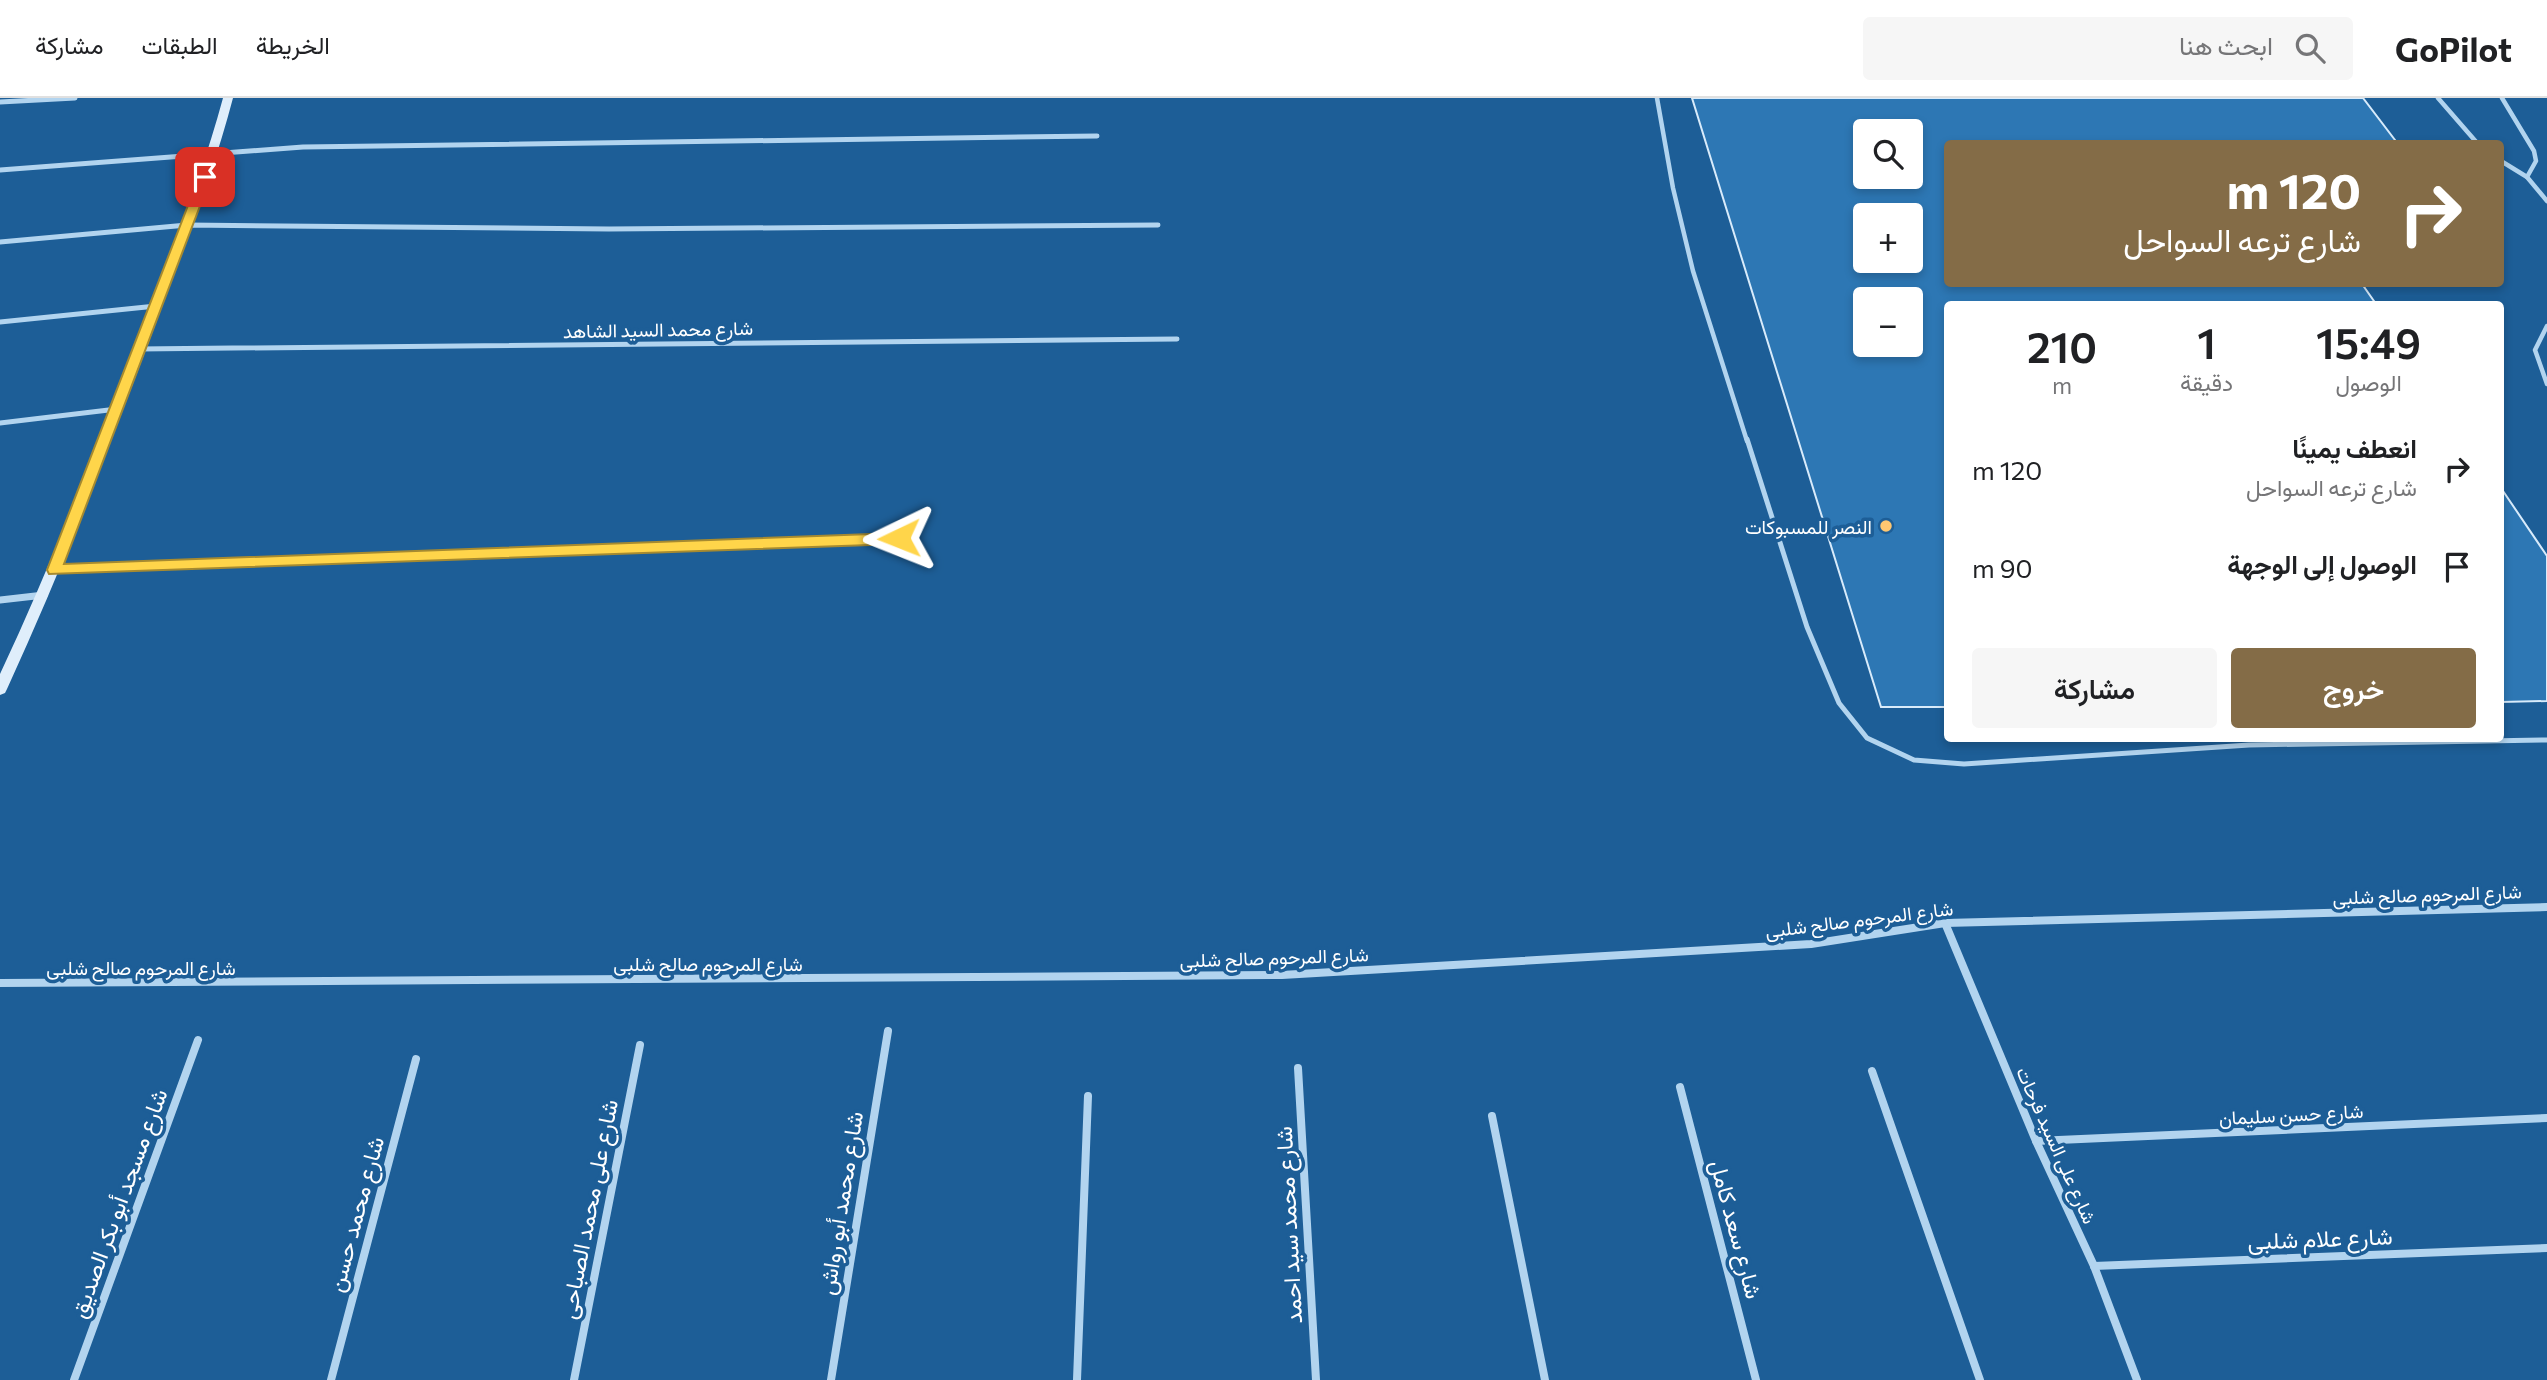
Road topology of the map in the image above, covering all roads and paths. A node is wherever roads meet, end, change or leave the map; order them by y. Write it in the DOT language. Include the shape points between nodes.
graph roads {
  1 [pos="75,98"];
  2 [pos="228,98"];
  3 [pos="1657,98"];
  4 [pos="2438,98"];
  5 [pos="2502,98"];
  6 [pos="0,102"];
  7 [pos="1097,136"];
  8 [pos="2475,140"];
  9 [pos="215,153"];
  10 [pos="2504,163"];
  11 [pos="0,170"];
  12 [pos="2528,177"];
  13 [pos="2547,201"];
  14 [pos="187,225"];
  15 [pos="1157,225"];
  16 [pos="0,242"];
  17 [pos="156,306"];
  18 [pos="0,322"];
  19 [pos="2547,326"];
  20 [pos="1177,339"];
  21 [pos="139,349"];
  22 [pos="2547,384"];
  23 [pos="117,409"];
  24 [pos="0,423"];
  25 [pos="899,538"];
  26 [pos="54,570"];
  27 [pos="44,595"];
  28 [pos="0,600"];
  29 [pos="0,689"];
  30 [pos="2547,740"];
  31 [pos="2504,741"];
  32 [pos="2448,742"];
  33 [pos="2547,907"];
  34 [pos="1945,923"];
  35 [pos="0,983"];
  36 [pos="888,1031"];
  37 [pos="198,1040"];
  38 [pos="640,1045"];
  39 [pos="416,1059"];
  40 [pos="1298,1068"];
  41 [pos="1872,1071"];
  42 [pos="1680,1087"];
  43 [pos="1088,1096"];
  44 [pos="1492,1116"];
  45 [pos="2547,1118"];
  46 [pos="2036,1141"];
  47 [pos="2547,1248"];
  48 [pos="2094,1266"];
  49 [pos="74,1380"];
  50 [pos="331,1380"];
  51 [pos="574,1380"];
  52 [pos="831,1380"];
  53 [pos="1077,1380"];
  54 [pos="1316,1380"];
  55 [pos="1545,1380"];
  56 [pos="1756,1380"];
  57 [pos="1980,1380"];
  58 [pos="2137,1380"];
  1 -- 6 [label="street"];
  2 -- 9 [label="main road"];
  3 -- 32 [label="lane" via="1690,261 1807,627 1839,703 1867,738 1914,760 1964,764 2249,746"];
  4 -- 8 [label="lane"];
  5 -- 12 [label="lane" via="2534,151 2536,161"];
  7 -- 9 [label="street" via="384,145"];
  9 -- 11 [label="street"];
  9 -- 14 [label="main road"];
  10 -- 12 [label="lane"];
  12 -- 13 [label="lane"];
  14 -- 15 [label="street" via="609,229"];
  14 -- 16 [label="street"];
  14 -- 17 [label="main road"];
  17 -- 18 [label="street"];
  17 -- 21 [label="main road"];
  19 -- 22 [label="lane" via="2535,350"];
  20 -- 21 [label="street, شارع محمد السيد الشاهد"];
  21 -- 23 [label="main road"];
  23 -- 24 [label="street"];
  23 -- 26 [label="main road"];
  25 -- 26 [label="street"];
  26 -- 27 [label="main road"];
  27 -- 28 [label="street"];
  27 -- 29 [label="main road"];
  30 -- 31 [label="lane"];
  33 -- 34 [label="street, شارع المرحوم صالح شلبى"];
  34 -- 35 [label="street, شارع المرحوم صالح شلبى" via="1811,944 1282,975"];
  34 -- 46 [label="street, شارع على السيد فرحات"];
  36 -- 52 [label="street, شارع محمد أبو رواش"];
  37 -- 49 [label="street, شارع مسجد أبو بكر الصديق"];
  38 -- 51 [label="street, شارع على محمد الصباحى"];
  39 -- 50 [label="street, شارع محمد حسن"];
  40 -- 54 [label="street, شارع محمد سيد احمد"];
  41 -- 57 [label="street"];
  42 -- 56 [label="street, شارع سعد كامل"];
  43 -- 53 [label="street"];
  44 -- 55 [label="street"];
  45 -- 46 [label="street, شارع حسن سليمان"];
  46 -- 48 [label="street, شارع على السيد فرحات"];
  47 -- 48 [label="street, شارع علام شلبى"];
  48 -- 58 [label="street, شارع على السيد فرحات"];
}
